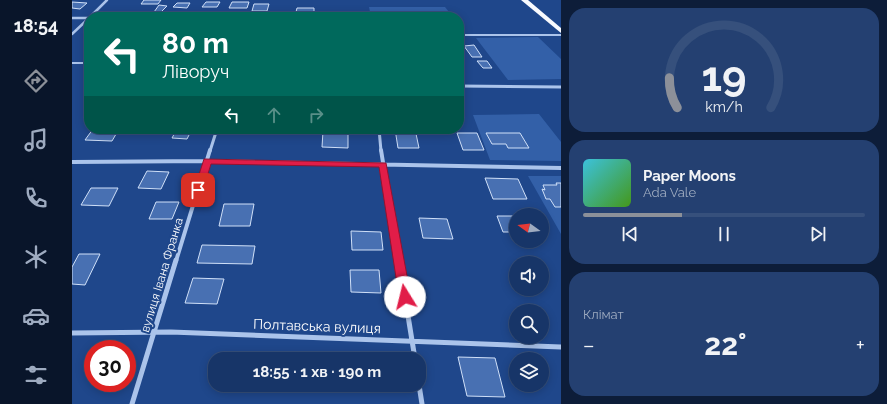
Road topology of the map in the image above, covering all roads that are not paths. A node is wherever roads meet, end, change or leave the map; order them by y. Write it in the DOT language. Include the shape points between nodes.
graph roads {
  1 [pos="107,0"];
  2 [pos="524,0"];
  3 [pos="95,12"];
  4 [pos="72,18"];
  5 [pos="84,18"];
  6 [pos="84,23"];
  7 [pos="561,31"];
  8 [pos="72,34"];
  9 [pos="464,35"];
  10 [pos="561,35"];
  11 [pos="72,63"];
  12 [pos="84,63"];
  13 [pos="464,86"];
  14 [pos="561,87"];
  15 [pos="215,134"];
  16 [pos="380,134"];
  17 [pos="207,161"];
  18 [pos="72,162"];
  19 [pos="383,165"];
  20 [pos="561,168"];
  21 [pos="72,333"];
  22 [pos="154,334"];
  23 [pos="412,341"];
  24 [pos="561,347"];
  25 [pos="414,352"];
  26 [pos="420,392"];
  27 [pos="132,404"];
  28 [pos="422,404"];
  1 -- 3 [label="street"];
  2 -- 7 [label="highway"];
  4 -- 5 [label="street"];
  6 -- 8 [label="street"];
  9 -- 10 [label="lane"];
  11 -- 12 [label="lane"];
  13 -- 14 [label="street"];
  15 -- 17 [label="street, вулиця Івана Франка"];
  16 -- 19 [label="street"];
  17 -- 18 [label="street"];
  17 -- 19 [label="street"];
  17 -- 22 [label="street, вулиця Івана Франка"];
  19 -- 20 [label="street"];
  19 -- 23 [label="street"];
  21 -- 22 [label="street, Полтавська вулиця"];
  22 -- 23 [label="street, Полтавська вулиця"];
  22 -- 27 [label="street, вулиця Івана Франка"];
  23 -- 24 [label="street, Полтавська вулиця"];
  23 -- 25 [label="street"];
  26 -- 28 [label="street"];
}
